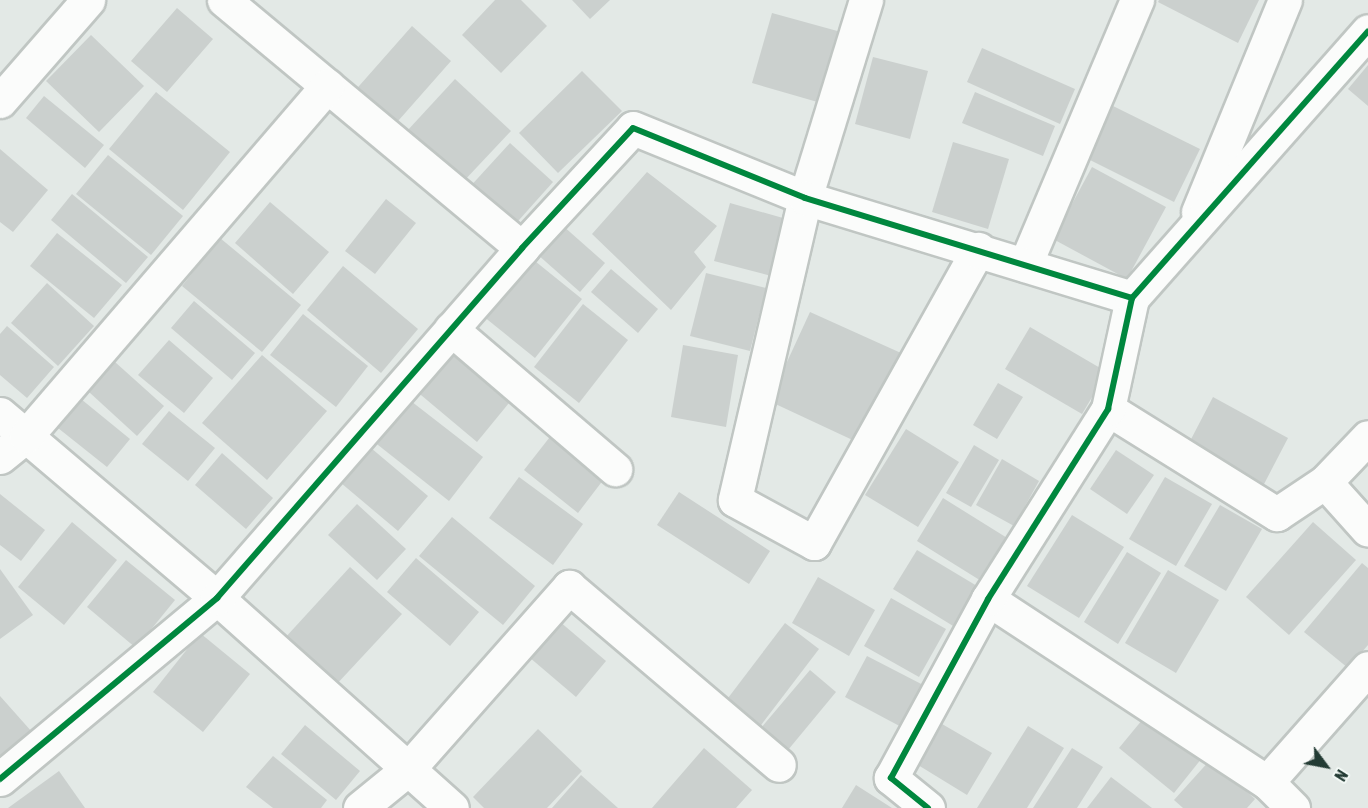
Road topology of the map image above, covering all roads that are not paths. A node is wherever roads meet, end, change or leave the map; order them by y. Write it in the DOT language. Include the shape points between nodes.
graph roads {
  1 [pos="88,0"];
  2 [pos="224,0"];
  3 [pos="866,0"];
  4 [pos="1137,0"];
  5 [pos="1285,0"];
  6 [pos="1368,31"];
  7 [pos="327,86"];
  8 [pos="0,101"];
  9 [pos="805,198"];
  10 [pos="1188,236"];
  11 [pos="522,248"];
  12 [pos="978,249"];
  13 [pos="1026,265"];
  14 [pos="1132,298"];
  15 [pos="451,329"];
  16 [pos="1108,409"];
  17 [pos="0,414"];
  18 [pos="26,436"];
  19 [pos="1368,436"];
  20 [pos="0,457"];
  21 [pos="615,469"];
  22 [pos="1325,482"];
  23 [pos="1368,530"];
  24 [pos="217,598"];
  25 [pos="988,599"];
  26 [pos="1368,668"];
  27 [pos="779,765"];
  28 [pos="409,768"];
  29 [pos="0,779"];
  30 [pos="1267,782"];
  31 [pos="360,808"];
  32 [pos="452,808"];
  33 [pos="928,808"];
  34 [pos="1293,808"];
  1 -- 8 [label="street"];
  2 -- 7 [label="street"];
  3 -- 9 [label="street"];
  4 -- 13 [label="street"];
  5 -- 10 [label="street"];
  6 -- 10 [label="street"];
  7 -- 11 [label="street"];
  7 -- 18 [label="street"];
  9 -- 11 [label="street" via="633,128"];
  9 -- 12 [label="street"];
  9 -- 12 [label="street" via="735,500 814,543"];
  10 -- 14 [label="street"];
  11 -- 15 [label="street"];
  12 -- 13 [label="street"];
  13 -- 14 [label="street"];
  14 -- 16 [label="street"];
  15 -- 21 [label="street"];
  15 -- 24 [label="street"];
  16 -- 22 [label="street" via="1277,514"];
  16 -- 25 [label="street"];
  17 -- 18 [label="street"];
  18 -- 20 [label="street"];
  18 -- 24 [label="street"];
  19 -- 22 [label="street"];
  22 -- 23 [label="street"];
  24 -- 28 [label="street"];
  24 -- 29 [label="street"];
  25 -- 30 [label="street"];
  25 -- 33 [label="street" via="891,778"];
  26 -- 30 [label="street"];
  27 -- 28 [label="street" via="569,587"];
  28 -- 31 [label="street"];
  28 -- 32 [label="street"];
  30 -- 34 [label="street"];
}
